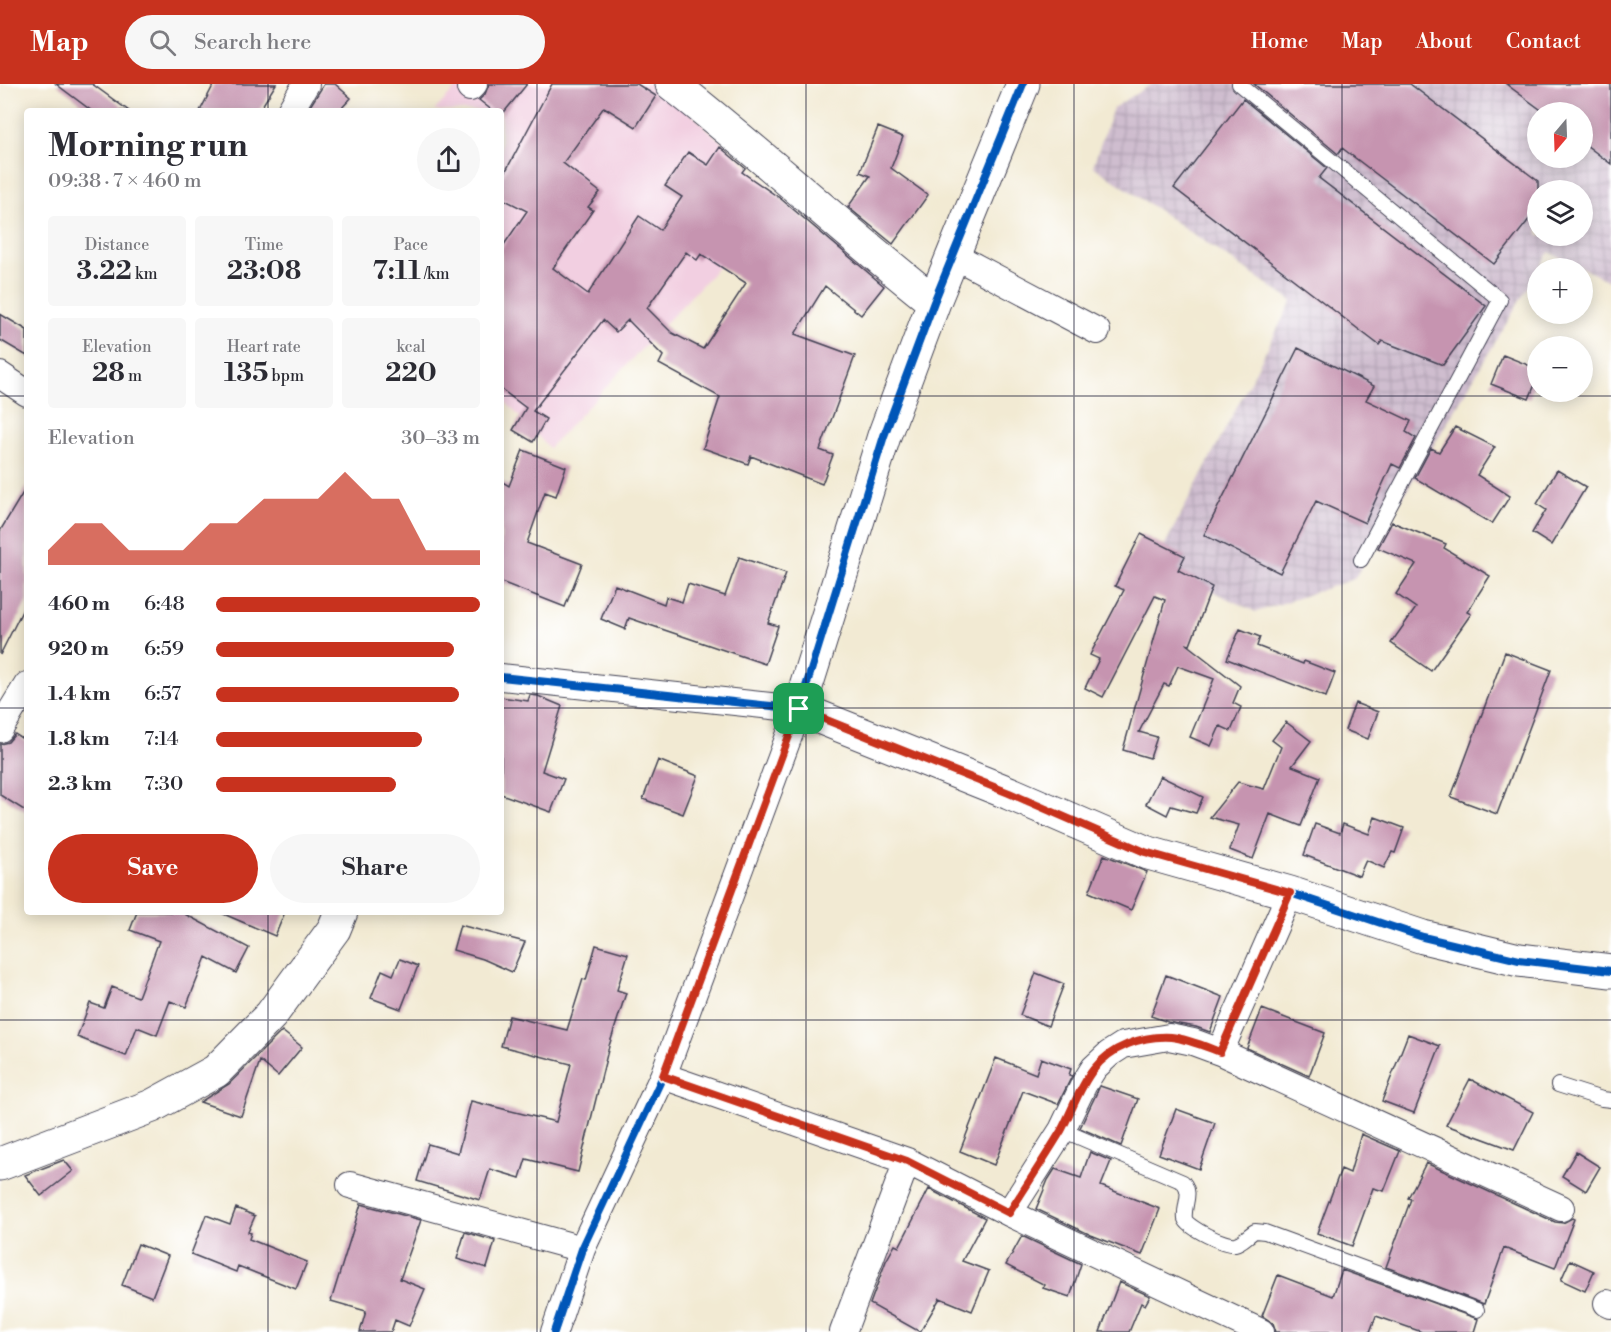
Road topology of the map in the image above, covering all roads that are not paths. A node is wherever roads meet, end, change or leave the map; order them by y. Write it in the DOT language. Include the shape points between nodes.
graph roads {
  1 [pos="306,84"];
  2 [pos="672,84"];
  3 [pos="1023,84"];
  4 [pos="1239,84"];
  5 [pos="292,108"];
  6 [pos="953,255"];
  7 [pos="934,302"];
  8 [pos="1097,331"];
  9 [pos="0,375"];
  10 [pos="24,391"];
  11 [pos="1361,560"];
  12 [pos="504,677"];
  13 [pos="24,690"];
  14 [pos="799,709"];
  15 [pos="0,729"];
  16 [pos="1290,893"];
  17 [pos="340,915"];
  18 [pos="1611,970"];
  19 [pos="1220,1052"];
  20 [pos="663,1076"];
  21 [pos="1558,1085"];
  22 [pos="1611,1100"];
  23 [pos="1062,1130"];
  24 [pos="907,1161"];
  25 [pos="0,1164"];
  26 [pos="350,1185"];
  27 [pos="1561,1208"];
  28 [pos="1009,1213"];
  29 [pos="582,1249"];
  30 [pos="1477,1310"];
  31 [pos="845,1331"];
  32 [pos="554,1332"];
  33 [pos="1261,1332"];
  1 -- 5 [label="street"];
  2 -- 7 [label="street"];
  3 -- 6 [label="street"];
  4 -- 11 [label="lane" via="1500,300"];
  6 -- 7 [label="street"];
  6 -- 8 [label="street"];
  7 -- 14 [label="street" via="884,436"];
  9 -- 10 [label="street"];
  12 -- 14 [label="street"];
  13 -- 15 [label="street"];
  14 -- 16 [label="street" via="1145,852"];
  14 -- 20 [label="street"];
  16 -- 18 [label="street" via="1423,937 1519,960"];
  16 -- 19 [label="street"];
  17 -- 25 [label="street" via="334,929 272,1015 216,1071 152,1106"];
  19 -- 23 [label="street" via="1169,1037 1123,1045 1094,1068"];
  19 -- 27 [label="street"];
  20 -- 24 [label="street"];
  20 -- 29 [label="street"];
  21 -- 22 [label="lane"];
  23 -- 28 [label="street"];
  23 -- 30 [label="lane" via="1183,1182 1188,1191 1186,1222 1221,1241 1231,1245 1255,1231 1265,1232"];
  24 -- 28 [label="street"];
  24 -- 31 [label="street"];
  26 -- 29 [label="street"];
  28 -- 33 [label="street"];
  29 -- 32 [label="street"];
}
